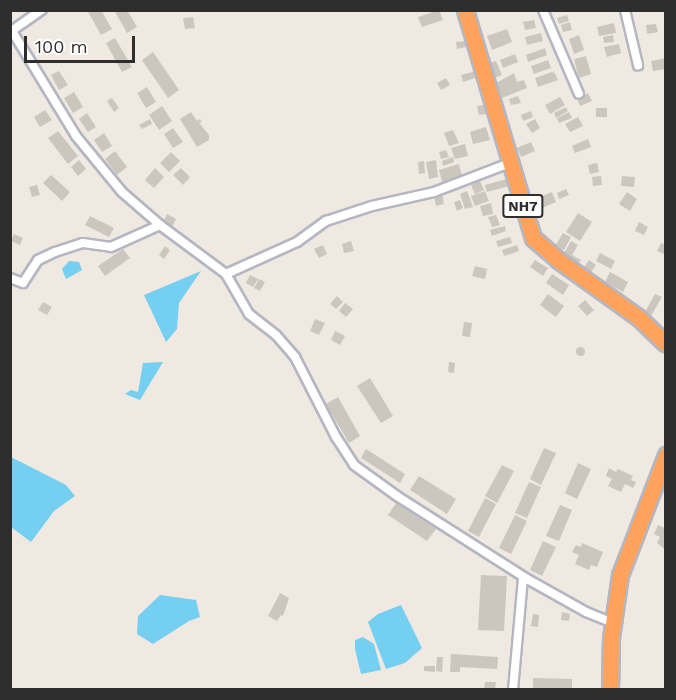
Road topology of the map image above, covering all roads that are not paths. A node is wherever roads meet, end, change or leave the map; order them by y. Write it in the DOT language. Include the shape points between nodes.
graph roads {
  1 [pos="42,10"];
  2 [pos="465,10"];
  3 [pos="543,10"];
  4 [pos="625,10"];
  5 [pos="11,32"];
  6 [pos="638,65"];
  7 [pos="579,94"];
  8 [pos="510,163"];
  9 [pos="160,225"];
  10 [pos="226,274"];
  11 [pos="10,278"];
  12 [pos="666,344"];
  13 [pos="666,454"];
  14 [pos="524,577"];
  15 [pos="613,623"];
  16 [pos="513,690"];
  17 [pos="610,690"];
  1 -- 5 [label="street"];
  2 -- 8 [label="highway, NH7"];
  3 -- 7 [label="street"];
  4 -- 6 [label="street"];
  5 -- 9 [label="street" via="76,136 122,192"];
  8 -- 10 [label="street" via="434,192 326,221 297,242"];
  8 -- 12 [label="highway, NH7" via="533,238 639,318"];
  9 -- 10 [label="street"];
  9 -- 11 [label="street" via="111,247 83,243 55,252 38,260 23,283"];
  10 -- 14 [label="street" via="249,314 276,335 295,357 354,465"];
  13 -- 15 [label="highway" via="620,576"];
  14 -- 15 [label="street"];
  14 -- 16 [label="street"];
  15 -- 17 [label="highway"];
}
